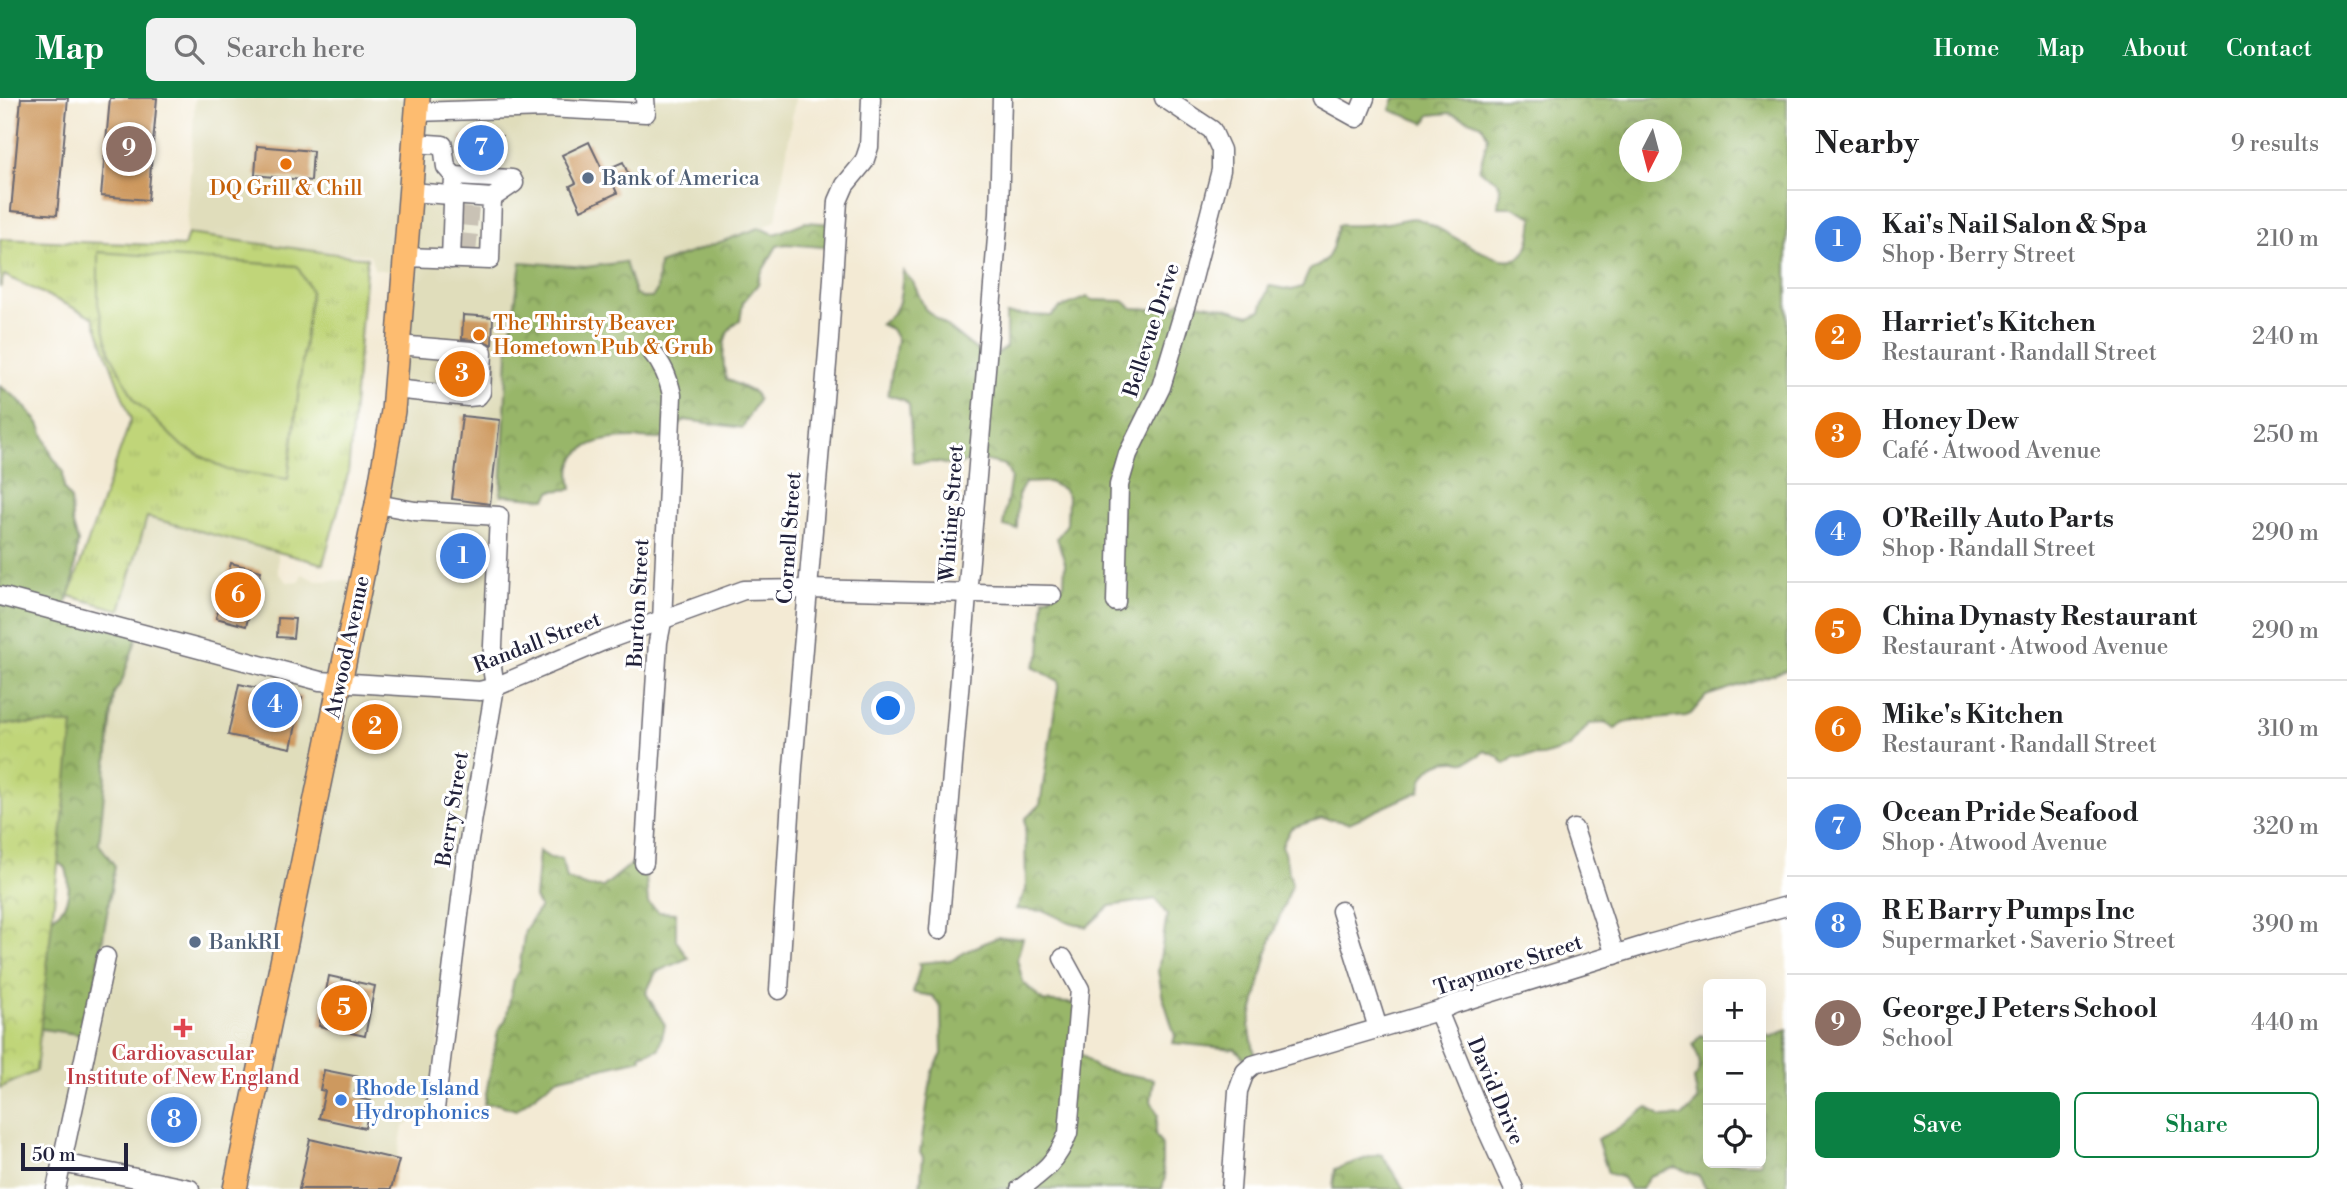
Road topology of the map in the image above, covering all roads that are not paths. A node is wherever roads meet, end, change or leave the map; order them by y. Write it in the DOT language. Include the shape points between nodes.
graph roads {
  1 [pos="645,98"];
  2 [pos="871,98"];
  3 [pos="1002,98"];
  4 [pos="1164,98"];
  5 [pos="1321,98"];
  6 [pos="1364,98"];
  7 [pos="417,105"];
  8 [pos="414,144"];
  9 [pos="454,176"];
  10 [pos="410,192"];
  11 [pos="454,195"];
  12 [pos="492,198"];
  13 [pos="454,248"];
  14 [pos="405,257"];
  15 [pos="398,345"];
  16 [pos="651,351"];
  17 [pos="395,389"];
  18 [pos="377,505"];
  19 [pos="808,589"];
  20 [pos="968,592"];
  21 [pos="1052,595"];
  22 [pos="0,596"];
  23 [pos="1116,602"];
  24 [pos="662,619"];
  25 [pos="339,684"];
  26 [pos="495,687"];
  27 [pos="1574,830"];
  28 [pos="645,863"];
  29 [pos="1787,906"];
  30 [pos="1341,911"];
  31 [pos="939,930"];
  32 [pos="1615,954"];
  33 [pos="106,957"];
  34 [pos="1063,958"];
  35 [pos="779,990"];
  36 [pos="1437,1011"];
  37 [pos="1378,1028"];
  38 [pos="435,1109"];
  39 [pos="62,1163"];
  40 [pos="56,1189"];
  41 [pos="190,1189"];
  42 [pos="235,1189"];
  43 [pos="1020,1189"];
  44 [pos="1231,1189"];
  45 [pos="1514,1189"];
  1 -- 7 [label="street" via="646,114"];
  2 -- 19 [label="street, Cornell Street" via="869,147 838,201"];
  3 -- 20 [label="street, Whiting Street" via="999,215"];
  4 -- 23 [label="street, Bellevue Drive" via="1212,130 1222,160 1161,387 1128,454 1119,485"];
  5 -- 6 [label="street" via="1357,118"];
  7 -- 8 [label="main road, Atwood Avenue"];
  8 -- 9 [label="street" via="443,145 446,167"];
  8 -- 10 [label="main road, Atwood Avenue"];
  9 -- 11 [label="street"];
  9 -- 12 [label="street" via="512,179 514,183"];
  10 -- 11 [label="street"];
  10 -- 14 [label="main road, Atwood Avenue"];
  11 -- 12 [label="street"];
  11 -- 13 [label="street"];
  12 -- 13 [label="street" via="484,244 490,260"];
  13 -- 14 [label="street"];
  14 -- 15 [label="main road, Atwood Avenue"];
  15 -- 17 [label="main road, Atwood Avenue"];
  15 -- 17 [label="street" via="484,352 478,396"];
  16 -- 24 [label="street, Burton Street" via="667,373 672,395"];
  17 -- 18 [label="main road, Atwood Avenue"];
  18 -- 25 [label="main road, Atwood Avenue"];
  18 -- 26 [label="street, Berry Street" via="499,516"];
  19 -- 20 [label="street, Randall Street"];
  19 -- 24 [label="street, Randall Street" via="744,590"];
  19 -- 35 [label="street, Cornell Street"];
  20 -- 21 [label="street, Randall Street"];
  20 -- 31 [label="street, Whiting Street"];
  22 -- 25 [label="street, Randall Street"];
  24 -- 26 [label="street, Randall Street"];
  24 -- 28 [label="street, Burton Street"];
  25 -- 26 [label="street, Randall Street" via="480,691"];
  25 -- 42 [label="main road, Atwood Avenue"];
  26 -- 38 [label="street, Berry Street" via="466,858"];
  27 -- 32 [label="street"];
  29 -- 32 [label="street, Traymore Street"];
  30 -- 37 [label="street"];
  32 -- 36 [label="street, Traymore Street"];
  33 -- 39 [label="street"];
  34 -- 43 [label="street" via="1080,989 1068,1133 1048,1169"];
  36 -- 37 [label="street, Traymore Street"];
  36 -- 45 [label="street, David Drive"];
  37 -- 44 [label="street, Traymore Street" via="1253,1065 1245,1072 1238,1091"];
  39 -- 40 [label="street"];
  39 -- 41 [label="street"];
}
